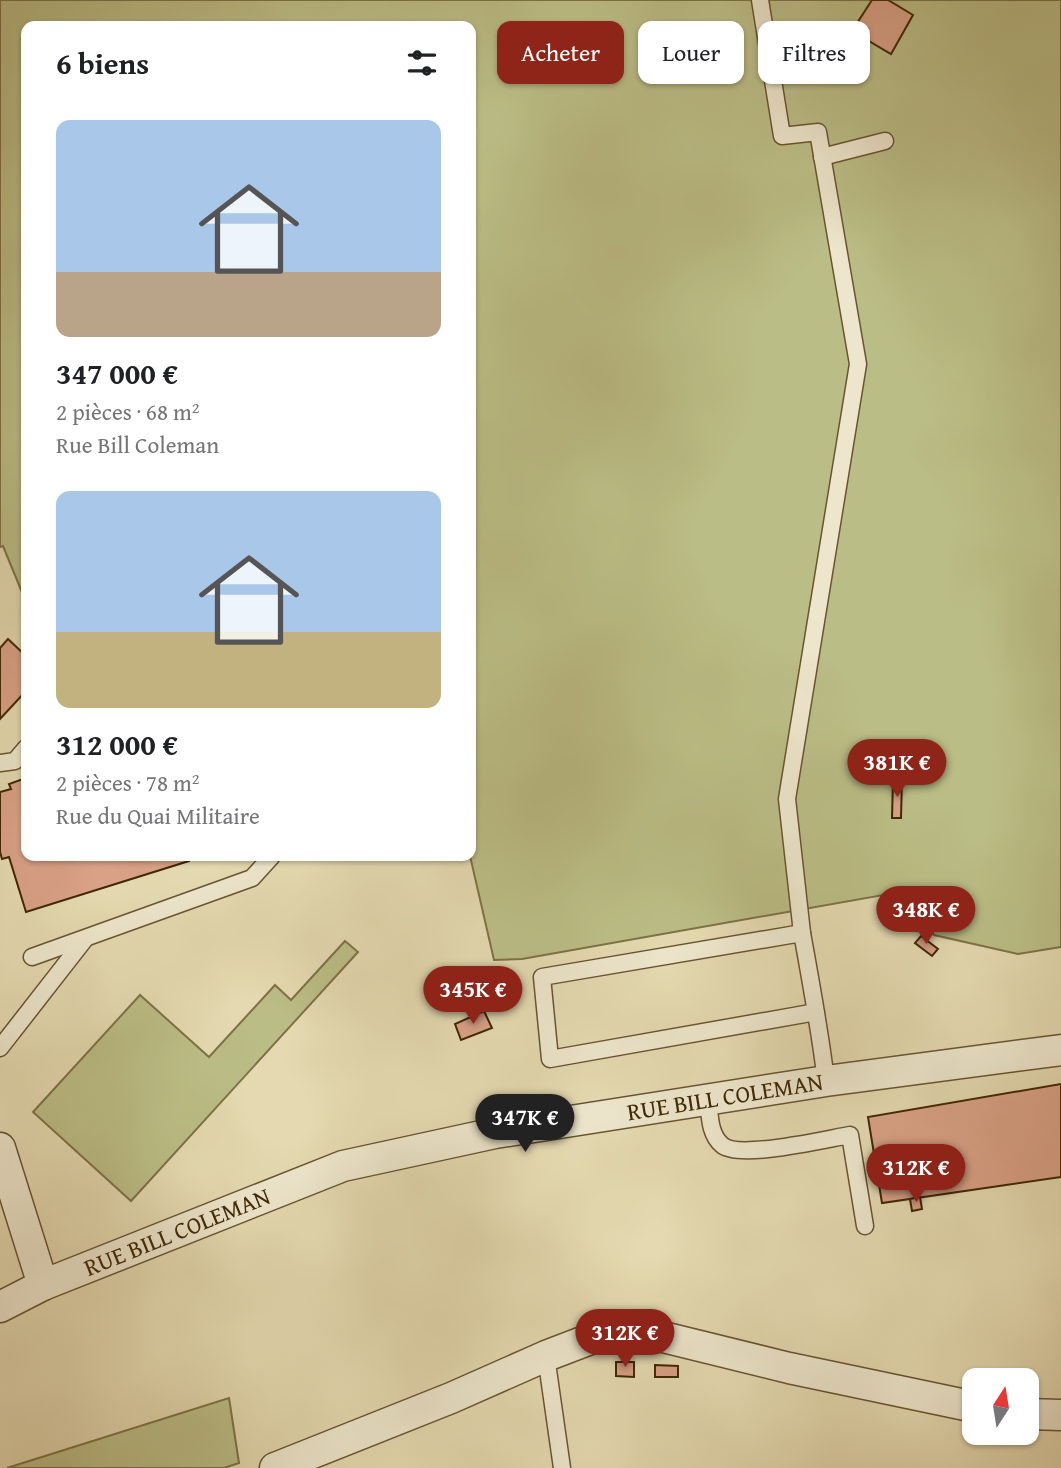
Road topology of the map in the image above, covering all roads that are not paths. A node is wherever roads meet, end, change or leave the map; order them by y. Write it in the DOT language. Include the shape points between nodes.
graph roads {
  1 [pos="760,0"];
  2 [pos="885,141"];
  3 [pos="822,157"];
  4 [pos="21,754"];
  5 [pos="0,763"];
  6 [pos="267,861"];
  7 [pos="802,933"];
  8 [pos="86,938"];
  9 [pos="32,957"];
  10 [pos="816,1012"];
  11 [pos="0,1048"];
  12 [pos="1061,1050"];
  13 [pos="826,1080"];
  14 [pos="708,1100"];
  15 [pos="0,1148"];
  16 [pos="865,1226"];
  17 [pos="43,1285"];
  18 [pos="0,1307"];
  19 [pos="546,1356"];
  20 [pos="962,1404"];
  21 [pos="1040,1414"];
  22 [pos="1061,1415"];
  23 [pos="275,1468"];
  24 [pos="562,1468"];
  1 -- 3 [label="lane" via="782,136 818,132"];
  2 -- 3 [label="lane"];
  3 -- 7 [label="lane" via="859,364 787,799"];
  4 -- 5 [label="lane" via="15,761"];
  6 -- 8 [label="lane" via="252,878"];
  7 -- 10 [label="lane"];
  7 -- 10 [label="lane" via="542,977 550,1059"];
  8 -- 9 [label="lane"];
  8 -- 11 [label="lane"];
  10 -- 13 [label="lane"];
  12 -- 13 [label="street, RUE BILL COLEMAN"];
  13 -- 14 [label="street, RUE BILL COLEMAN"];
  14 -- 16 [label="lane" via="711,1128 730,1150 755,1151 850,1135"];
  14 -- 17 [label="street, RUE BILL COLEMAN" via="495,1133 343,1166"];
  15 -- 17 [label="street"];
  17 -- 18 [label="street, RUE BILL COLEMAN"];
  19 -- 20 [label="street" via="593,1338 622,1333 655,1335"];
  19 -- 23 [label="street"];
  19 -- 24 [label="lane"];
  21 -- 22 [label="street"];
}
